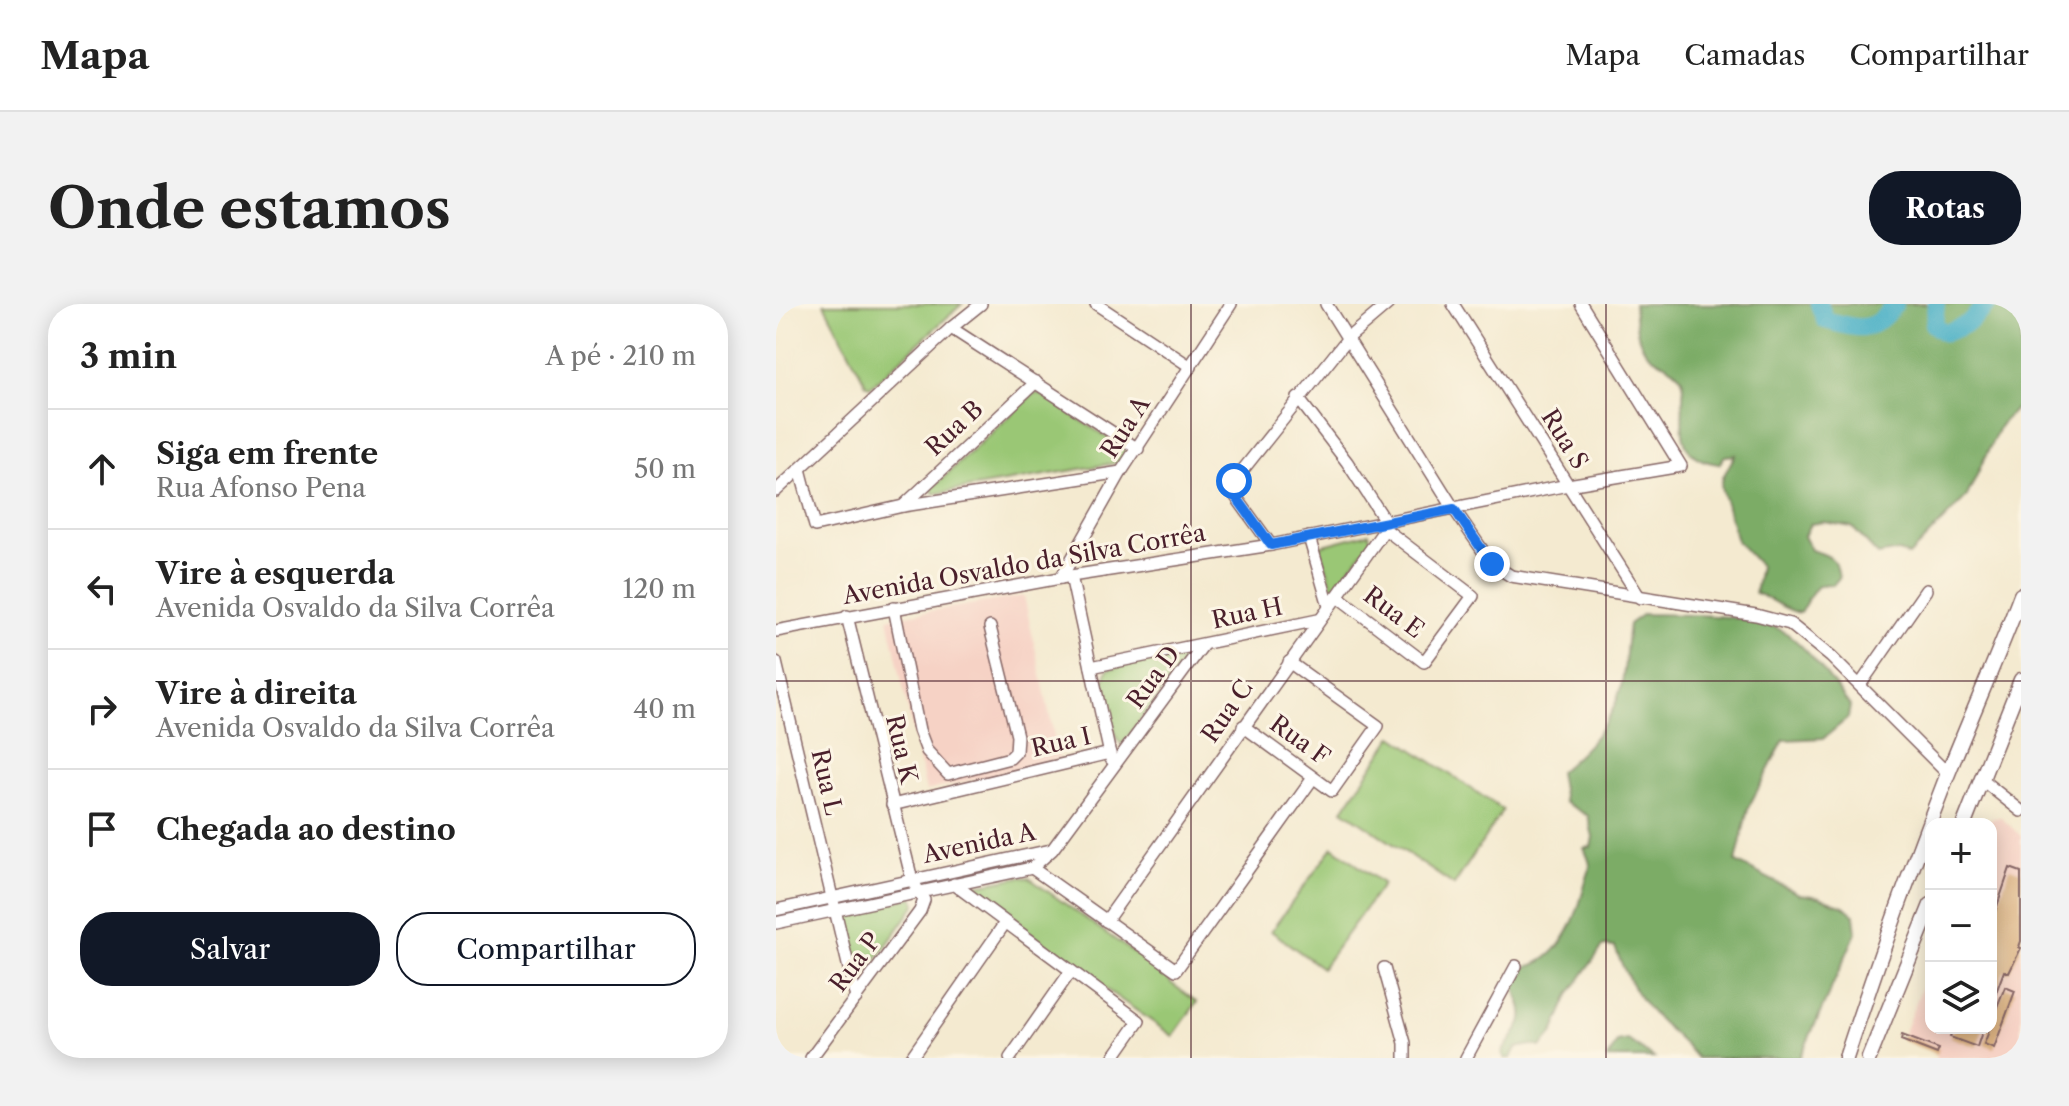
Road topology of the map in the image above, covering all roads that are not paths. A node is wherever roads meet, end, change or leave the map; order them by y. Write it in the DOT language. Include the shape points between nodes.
graph roads {
  1 [pos="981,304"];
  2 [pos="1096,304"];
  3 [pos="1231,304"];
  4 [pos="1326,304"];
  5 [pos="1388,304"];
  6 [pos="1453,304"];
  7 [pos="1581,304"];
  8 [pos="951,328"];
  9 [pos="1348,338"];
  10 [pos="1191,367"];
  11 [pos="1036,382"];
  12 [pos="1298,398"];
  13 [pos="1138,449"];
  14 [pos="800,469"];
  15 [pos="1121,472"];
  16 [pos="1568,485"];
  17 [pos="776,491"];
  18 [pos="903,506"];
  19 [pos="1454,509"];
  20 [pos="1386,526"];
  21 [pos="1309,537"];
  22 [pos="1271,545"];
  23 [pos="1066,577"];
  24 [pos="1926,590"];
  25 [pos="2021,595"];
  26 [pos="1640,598"];
  27 [pos="1333,601"];
  28 [pos="894,608"];
  29 [pos="847,616"];
  30 [pos="1318,620"];
  31 [pos="990,627"];
  32 [pos="776,631"];
  33 [pos="1203,645"];
  34 [pos="776,662"];
  35 [pos="1289,662"];
  36 [pos="1091,667"];
  37 [pos="2021,680"];
  38 [pos="1860,685"];
  39 [pos="1243,726"];
  40 [pos="1110,753"];
  41 [pos="1113,769"];
  42 [pos="1948,774"];
  43 [pos="1313,778"];
  44 [pos="1982,780"];
  45 [pos="892,805"];
  46 [pos="2021,811"];
  47 [pos="1966,818"];
  48 [pos="1052,850"];
  49 [pos="1032,868"];
  50 [pos="954,884"];
  51 [pos="915,885"];
  52 [pos="831,897"];
  53 [pos="776,910"];
  54 [pos="835,911"];
  55 [pos="1925,920"];
  56 [pos="1106,921"];
  57 [pos="776,923"];
  58 [pos="1005,923"];
  59 [pos="1516,966"];
  60 [pos="1384,968"];
  61 [pos="1071,971"];
  62 [pos="1872,978"];
  63 [pos="856,998"];
  64 [pos="1883,1024"];
  65 [pos="811,1058"];
  66 [pos="911,1058"];
  67 [pos="1010,1058"];
  68 [pos="1113,1058"];
  69 [pos="1405,1058"];
  70 [pos="1466,1058"];
  71 [pos="1837,1058"];
  72 [pos="1846,1058"];
  73 [pos="1869,1058"];
  74 [pos="1877,1058"];
  1 -- 8 [label="street"];
  2 -- 10 [label="street"];
  3 -- 10 [label="street, Rua A"];
  4 -- 9 [label="street"];
  5 -- 9 [label="street"];
  6 -- 16 [label="street, Rua S"];
  7 -- 16 [label="street, Avenida Osvaldo da Silva Corrêa" via="1681,466"];
  8 -- 11 [label="street"];
  8 -- 14 [label="street"];
  9 -- 12 [label="street"];
  9 -- 19 [label="street"];
  10 -- 13 [label="street, Rua A"];
  11 -- 13 [label="street"];
  11 -- 18 [label="street, Rua B"];
  12 -- 20 [label="street" via="1347,462"];
  12 -- 22 [label="street" via="1234,481 1234,494"];
  13 -- 15 [label="street, Rua A"];
  14 -- 17 [label="street"];
  14 -- 18 [label="street" via="815,526"];
  15 -- 18 [label="street"];
  15 -- 23 [label="street, Rua A"];
  16 -- 19 [label="street, Avenida Osvaldo da Silva Corrêa"];
  16 -- 26 [label="street, Rua S"];
  19 -- 20 [label="street, Avenida Osvaldo da Silva Corrêa"];
  19 -- 26 [label="street" via="1492,564 1511,576"];
  20 -- 21 [label="street, Avenida Osvaldo da Silva Corrêa"];
  20 -- 27 [label="street, Rua C"];
  20 -- 27 [label="street, Rua E" via="1473,596 1424,662"];
  21 -- 22 [label="street, Avenida Osvaldo da Silva Corrêa"];
  21 -- 27 [label="street"];
  22 -- 23 [label="street, Avenida Osvaldo da Silva Corrêa"];
  23 -- 28 [label="street, Avenida Osvaldo da Silva Corrêa"];
  23 -- 36 [label="street, Rua I"];
  24 -- 38 [label="street"];
  25 -- 42 [label="main road"];
  26 -- 38 [label="street" via="1790,624"];
  27 -- 30 [label="street, Rua C"];
  28 -- 29 [label="street, Avenida Osvaldo da Silva Corrêa"];
  28 -- 31 [label="street" via="919,730 927,751 948,774 1016,752 1017,736"];
  29 -- 32 [label="street, Avenida Osvaldo da Silva Corrêa"];
  29 -- 45 [label="street, Rua K"];
  30 -- 33 [label="street, Rua H"];
  30 -- 35 [label="street, Rua C"];
  33 -- 36 [label="street, Rua H"];
  33 -- 41 [label="street, Rua D"];
  34 -- 52 [label="street, Rua L"];
  35 -- 39 [label="street, Rua C"];
  35 -- 43 [label="street, Rua F" via="1378,726 1332,791"];
  36 -- 40 [label="street, Rua I"];
  37 -- 44 [label="main road"];
  38 -- 42 [label="street"];
  39 -- 43 [label="street, Rua F"];
  39 -- 56 [label="street, Rua C"];
  40 -- 41 [label="street"];
  40 -- 45 [label="street, Rua I"];
  41 -- 48 [label="street, Rua D"];
  42 -- 62 [label="main road"];
  43 -- 56 [label="street" via="1176,970"];
  44 -- 46 [label="street"];
  44 -- 47 [label="main road"];
  45 -- 51 [label="street, Rua K"];
  48 -- 49 [label="street, Avenida A"];
  48 -- 51 [label="street, Avenida A"];
  49 -- 50 [label="street, Avenida A"];
  49 -- 56 [label="street"];
  50 -- 51 [label="street, Avenida A"];
  50 -- 58 [label="street"];
  51 -- 52 [label="street, Avenida A"];
  51 -- 54 [label="street, Avenida A"];
  51 -- 63 [label="street, Rua P" via="924,900 920,911"];
  52 -- 53 [label="street, Avenida A"];
  52 -- 54 [label="street, Rua L"];
  54 -- 57 [label="street, Avenida A"];
  54 -- 63 [label="street, Rua L"];
  55 -- 64 [label="main road"];
  58 -- 61 [label="street"];
  58 -- 66 [label="street"];
  59 -- 70 [label="street"];
  60 -- 69 [label="street"];
  61 -- 67 [label="street"];
  61 -- 68 [label="street" via="1139,1021"];
  62 -- 71 [label="main road"];
  62 -- 72 [label="main road"];
  63 -- 65 [label="street, Rua P"];
  64 -- 73 [label="main road"];
  64 -- 74 [label="main road"];
}
